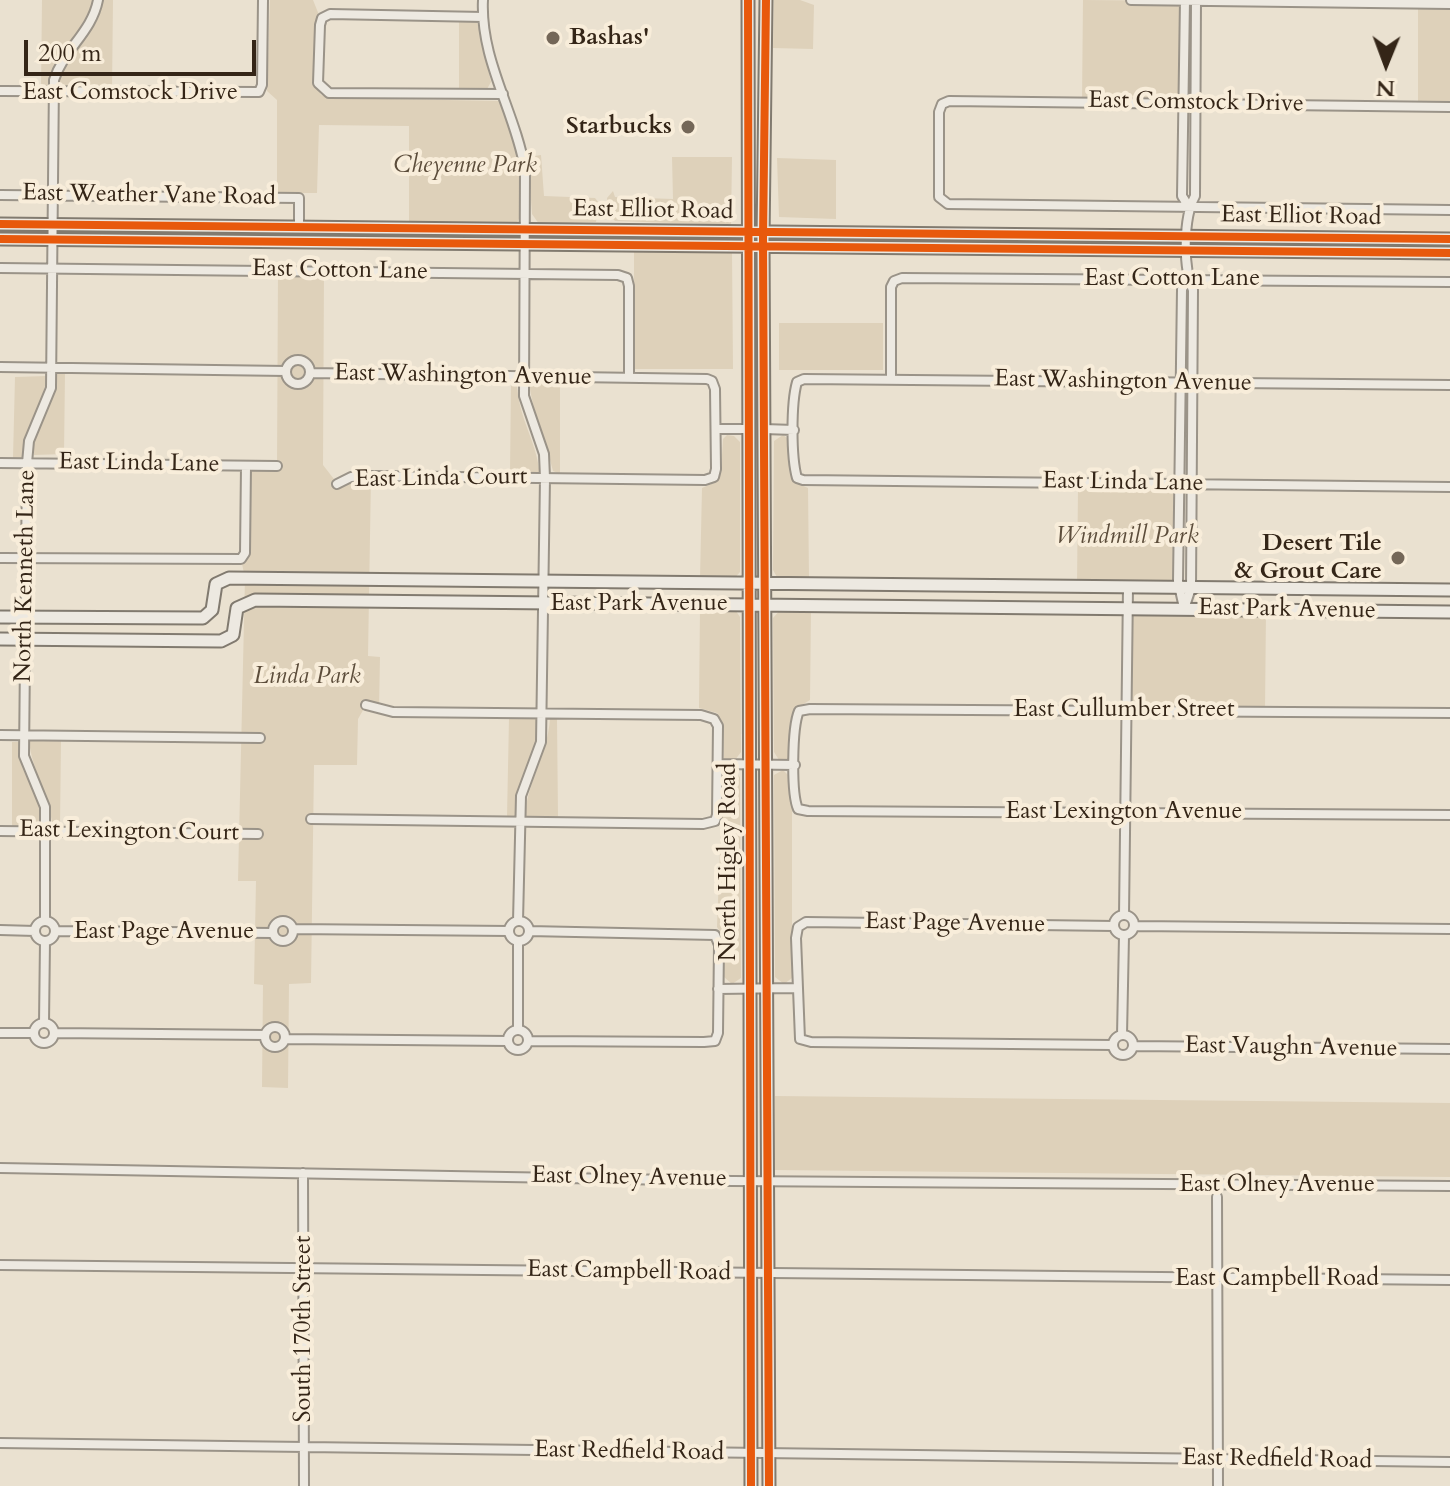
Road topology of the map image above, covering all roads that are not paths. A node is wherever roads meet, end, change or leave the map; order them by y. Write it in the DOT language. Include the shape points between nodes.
graph roads {
  1 [pos="98,0"];
  2 [pos="263,0"];
  3 [pos="483,0"];
  4 [pos="748,0"];
  5 [pos="766,0"];
  6 [pos="1131,0"];
  7 [pos="1185,0"];
  8 [pos="1196,1"];
  9 [pos="1450,4"];
  10 [pos="483,17"];
  11 [pos="0,91"];
  12 [pos="53,92"];
  13 [pos="503,94"];
  14 [pos="1184,102"];
  15 [pos="1196,103"];
  16 [pos="1450,107"];
  17 [pos="0,195"];
  18 [pos="52,195"];
  19 [pos="1189,207"];
  20 [pos="1450,210"];
  21 [pos="0,224"];
  22 [pos="299,227"];
  23 [pos="526,230"];
  24 [pos="52,232"];
  25 [pos="764,232"];
  26 [pos="0,239"];
  27 [pos="746,239"];
  28 [pos="1450,239"];
  29 [pos="1188,243"];
  30 [pos="525,244"];
  31 [pos="764,246"];
  32 [pos="1450,253"];
  33 [pos="0,268"];
  34 [pos="52,269"];
  35 [pos="525,273"];
  36 [pos="1188,279"];
  37 [pos="1450,282"];
  38 [pos="0,367"];
  39 [pos="51,368"];
  40 [pos="286,371"];
  41 [pos="310,373"];
  42 [pos="523,376"];
  43 [pos="629,378"];
  44 [pos="891,380"];
  45 [pos="1181,383"];
  46 [pos="1192,383"];
  47 [pos="1450,385"];
  48 [pos="716,429"];
  49 [pos="747,429"];
  50 [pos="764,429"];
  51 [pos="794,430"];
  52 [pos="0,463"];
  53 [pos="27,463"];
  54 [pos="246,466"];
  55 [pos="277,466"];
  56 [pos="545,478"];
  57 [pos="1180,483"];
  58 [pos="1191,483"];
  59 [pos="337,484"];
  60 [pos="1450,487"];
  61 [pos="0,558"];
  62 [pos="26,558"];
  63 [pos="544,581"];
  64 [pos="747,583"];
  65 [pos="765,583"];
  66 [pos="1128,588"];
  67 [pos="1184,588"];
  68 [pos="1450,590"];
  69 [pos="544,603"];
  70 [pos="747,605"];
  71 [pos="765,605"];
  72 [pos="1127,608"];
  73 [pos="1184,609"];
  74 [pos="1450,612"];
  75 [pos="0,617"];
  76 [pos="26,617"];
  77 [pos="0,639"];
  78 [pos="25,639"];
  79 [pos="366,705"];
  80 [pos="1126,710"];
  81 [pos="543,713"];
  82 [pos="1450,713"];
  83 [pos="0,735"];
  84 [pos="24,736"];
  85 [pos="260,738"];
  86 [pos="718,764"];
  87 [pos="748,765"];
  88 [pos="766,765"];
  89 [pos="795,765"];
  90 [pos="1125,812"];
  91 [pos="1450,815"];
  92 [pos="311,819"];
  93 [pos="520,822"];
  94 [pos="0,831"];
  95 [pos="47,831"];
  96 [pos="258,834"];
  97 [pos="1124,915"];
  98 [pos="45,921"];
  99 [pos="518,921"];
  100 [pos="1114,926"];
  101 [pos="1135,926"];
  102 [pos="293,929"];
  103 [pos="1450,929"];
  104 [pos="0,930"];
  105 [pos="35,931"];
  106 [pos="55,931"];
  107 [pos="509,931"];
  108 [pos="529,931"];
  109 [pos="273,933"];
  110 [pos="1124,936"];
  111 [pos="45,941"];
  112 [pos="518,941"];
  113 [pos="796,988"];
  114 [pos="718,989"];
  115 [pos="749,989"];
  116 [pos="767,989"];
  117 [pos="44,1023"];
  118 [pos="518,1030"];
  119 [pos="0,1033"];
  120 [pos="34,1033"];
  121 [pos="54,1033"];
  122 [pos="265,1035"];
  123 [pos="1122,1035"];
  124 [pos="285,1039"];
  125 [pos="508,1041"];
  126 [pos="528,1041"];
  127 [pos="1112,1045"];
  128 [pos="1133,1046"];
  129 [pos="1450,1049"];
  130 [pos="0,1168"];
  131 [pos="303,1173"];
  132 [pos="749,1180"];
  133 [pos="767,1180"];
  134 [pos="1450,1186"];
  135 [pos="1217,1197"];
  136 [pos="0,1265"];
  137 [pos="302,1268"];
  138 [pos="750,1274"];
  139 [pos="767,1274"];
  140 [pos="1216,1279"];
  141 [pos="1450,1280"];
  142 [pos="0,1443"];
  143 [pos="305,1447"];
  144 [pos="751,1454"];
  145 [pos="768,1454"];
  146 [pos="1218,1460"];
  147 [pos="1450,1462"];
  148 [pos="304,1486"];
  149 [pos="751,1486"];
  150 [pos="769,1486"];
  151 [pos="1218,1486"];
  1 -- 12 [label="street, North Kenneth Lane" via="88,27 66,51"];
  2 -- 12 [label="street, East Comstock Drive" via="259,92"];
  3 -- 10 [label="street"];
  4 -- 27 [label="main road, North Higley Road"];
  5 -- 25 [label="main road, North Higley Road"];
  6 -- 7 [label="street"];
  7 -- 8 [label="street"];
  7 -- 14 [label="street"];
  8 -- 9 [label="street"];
  8 -- 15 [label="street"];
  10 -- 13 [label="street" via="491,65"];
  10 -- 13 [label="street" via="330,14 322,18 318,83 329,93"];
  11 -- 12 [label="street, East Comstock Drive"];
  12 -- 18 [label="street, North Kenneth Lane"];
  13 -- 23 [label="street" via="525,169"];
  14 -- 15 [label="street, East Comstock Drive"];
  14 -- 19 [label="street" via="1182,196"];
  14 -- 19 [label="street, East Comstock Drive" via="949,101 939,112 942,202"];
  15 -- 16 [label="street, East Comstock Drive"];
  15 -- 19 [label="street" via="1195,196"];
  17 -- 18 [label="street, East Weather Vane Road"];
  18 -- 22 [label="street, East Weather Vane Road" via="299,198"];
  18 -- 24 [label="street, North Kenneth Lane"];
  19 -- 20 [label="street"];
  19 -- 29 [label="street"];
  21 -- 24 [label="main road, East Elliot Road"];
  22 -- 23 [label="main road, East Elliot Road"];
  22 -- 24 [label="main road, East Elliot Road"];
  23 -- 27 [label="main road, East Elliot Road"];
  23 -- 30 [label="street"];
  24 -- 26 [label="main road, East Elliot Road"];
  24 -- 30 [label="main road, East Elliot Road"];
  24 -- 34 [label="street, North Kenneth Lane"];
  25 -- 27 [label="main road, East Elliot Road"];
  25 -- 29 [label="main road, East Elliot Road"];
  25 -- 31 [label="main road, North Higley Road"];
  27 -- 30 [label="main road, East Elliot Road"];
  27 -- 31 [label="main road, East Elliot Road"];
  27 -- 49 [label="main road, North Higley Road"];
  28 -- 29 [label="main road, East Elliot Road"];
  29 -- 31 [label="main road, East Elliot Road"];
  29 -- 32 [label="main road, East Elliot Road"];
  29 -- 36 [label="street"];
  30 -- 35 [label="street"];
  31 -- 50 [label="main road, North Higley Road"];
  33 -- 34 [label="street, East Cotton Lane"];
  34 -- 35 [label="street, East Cotton Lane"];
  34 -- 39 [label="street, North Kenneth Lane"];
  35 -- 42 [label="street"];
  35 -- 43 [label="street, East Cotton Lane" via="627,278"];
  36 -- 37 [label="street, East Cotton Lane"];
  36 -- 44 [label="street, East Cotton Lane" via="902,278 894,281"];
  36 -- 45 [label="street" via="1182,289"];
  36 -- 46 [label="street" via="1193,290"];
  38 -- 39 [label="street, East Washington Avenue"];
  39 -- 40 [label="street, East Washington Avenue"];
  39 -- 53 [label="street, North Kenneth Lane" via="51,388 29,441"];
  40 -- 41 [label="street, East Washington Avenue" via="299,361"];
  40 -- 41 [label="street, East Washington Avenue" via="290,381 299,384"];
  41 -- 42 [label="street, East Washington Avenue"];
  42 -- 43 [label="street, East Washington Avenue"];
  42 -- 56 [label="street" via="527,412 544,454"];
  43 -- 48 [label="street, East Washington Avenue" via="712,381"];
  44 -- 45 [label="street, East Washington Avenue"];
  44 -- 51 [label="street, East Washington Avenue" via="797,382"];
  45 -- 46 [label="street, East Washington Avenue"];
  45 -- 57 [label="street"];
  46 -- 47 [label="street, East Washington Avenue"];
  46 -- 58 [label="street"];
  48 -- 49 [label="street"];
  48 -- 56 [label="street" via="714,477 705,480"];
  49 -- 64 [label="main road, North Higley Road"];
  50 -- 51 [label="street"];
  50 -- 65 [label="main road, North Higley Road"];
  51 -- 57 [label="street, East Linda Lane" via="797,478"];
  52 -- 53 [label="street, East Linda Lane"];
  53 -- 54 [label="street, East Linda Lane"];
  53 -- 62 [label="street, North Kenneth Lane"];
  54 -- 55 [label="street, East Linda Lane"];
  54 -- 62 [label="street" via="241,559"];
  56 -- 59 [label="street, East Linda Court" via="371,476"];
  56 -- 63 [label="street"];
  57 -- 58 [label="street, East Linda Lane"];
  57 -- 67 [label="street"];
  58 -- 60 [label="street, East Linda Lane"];
  58 -- 67 [label="street"];
  61 -- 62 [label="street"];
  62 -- 76 [label="street, North Kenneth Lane"];
  63 -- 64 [label="main road, East Park Avenue"];
  63 -- 69 [label="street"];
  63 -- 76 [label="main road, East Park Avenue" via="229,578 216,584 212,610 203,618"];
  64 -- 65 [label="main road, East Park Avenue"];
  64 -- 70 [label="main road, North Higley Road"];
  65 -- 66 [label="main road, East Park Avenue"];
  65 -- 71 [label="main road, North Higley Road"];
  66 -- 67 [label="main road, East Park Avenue"];
  66 -- 72 [label="street"];
  67 -- 68 [label="main road, East Park Avenue"];
  67 -- 73 [label="street"];
  69 -- 70 [label="main road, East Park Avenue"];
  69 -- 78 [label="main road, East Park Avenue" via="255,600 237,608 233,635 221,641"];
  69 -- 81 [label="street"];
  70 -- 71 [label="main road, East Park Avenue"];
  70 -- 87 [label="main road, North Higley Road"];
  71 -- 72 [label="main road, East Park Avenue"];
  71 -- 88 [label="main road, North Higley Road"];
  72 -- 73 [label="main road, East Park Avenue"];
  72 -- 80 [label="street"];
  73 -- 74 [label="main road, East Park Avenue"];
  75 -- 76 [label="main road, East Park Avenue"];
  76 -- 78 [label="street, North Kenneth Lane"];
  77 -- 78 [label="main road, East Park Avenue"];
  78 -- 84 [label="street, North Kenneth Lane"];
  79 -- 81 [label="street" via="393,712"];
  80 -- 82 [label="street, East Cullumber Street"];
  80 -- 89 [label="street, East Cullumber Street" via="799,711"];
  80 -- 90 [label="street"];
  81 -- 86 [label="street" via="701,715 718,726"];
  81 -- 93 [label="street" via="541,742 521,796"];
  83 -- 84 [label="street"];
  84 -- 85 [label="street"];
  84 -- 95 [label="street, North Kenneth Lane" via="24,756 45,807"];
  86 -- 87 [label="street"];
  86 -- 93 [label="street" via="715,821"];
  87 -- 88 [label="street"];
  87 -- 115 [label="main road, North Higley Road"];
  88 -- 89 [label="street"];
  88 -- 116 [label="main road, North Higley Road"];
  89 -- 90 [label="street, East Lexington Avenue" via="798,809"];
  90 -- 91 [label="street, East Lexington Avenue"];
  90 -- 97 [label="street"];
  92 -- 93 [label="street"];
  93 -- 99 [label="street"];
  94 -- 95 [label="street, East Lexington Court"];
  95 -- 96 [label="street, East Lexington Court"];
  95 -- 98 [label="street, North Kenneth Lane"];
  97 -- 100 [label="street"];
  97 -- 101 [label="street"];
  98 -- 105 [label="street"];
  98 -- 106 [label="street"];
  99 -- 107 [label="street"];
  99 -- 108 [label="street"];
  100 -- 110 [label="street"];
  100 -- 113 [label="street, East Page Avenue" via="806,922 798,927"];
  101 -- 103 [label="street"];
  101 -- 110 [label="street"];
  102 -- 107 [label="street"];
  102 -- 109 [label="street" via="285,941"];
  102 -- 109 [label="street" via="280,921"];
  104 -- 105 [label="street"];
  105 -- 111 [label="street"];
  106 -- 109 [label="street, East Page Avenue"];
  106 -- 111 [label="street"];
  107 -- 112 [label="street"];
  108 -- 112 [label="street"];
  108 -- 114 [label="street" via="706,932 715,935 719,945"];
  110 -- 123 [label="street"];
  111 -- 117 [label="street"];
  112 -- 118 [label="street"];
  113 -- 116 [label="street"];
  113 -- 127 [label="street, East Vaughn Avenue" via="800,1039"];
  114 -- 115 [label="street"];
  114 -- 126 [label="street" via="715,1041"];
  115 -- 116 [label="street"];
  115 -- 132 [label="main road, North Higley Road"];
  116 -- 133 [label="main road, North Higley Road"];
  117 -- 120 [label="street"];
  117 -- 121 [label="street"];
  118 -- 125 [label="street"];
  118 -- 126 [label="street"];
  119 -- 120 [label="street"];
  120 -- 121 [label="street" via="43,1043"];
  121 -- 122 [label="street"];
  122 -- 124 [label="street" via="272,1046"];
  122 -- 124 [label="street" via="277,1027"];
  123 -- 127 [label="street"];
  123 -- 128 [label="street"];
  124 -- 125 [label="street"];
  125 -- 126 [label="street" via="518,1050"];
  127 -- 128 [label="street, East Vaughn Avenue" via="1121,1056"];
  128 -- 129 [label="street, East Vaughn Avenue"];
  130 -- 131 [label="street, East Olney Avenue"];
  131 -- 132 [label="street, East Olney Avenue"];
  131 -- 137 [label="street, South 170th Street"];
  132 -- 133 [label="street, East Olney Avenue"];
  132 -- 138 [label="main road, North Higley Road"];
  133 -- 134 [label="street, East Olney Avenue"];
  133 -- 139 [label="main road, North Higley Road"];
  135 -- 140 [label="street"];
  136 -- 137 [label="street, East Campbell Road"];
  137 -- 138 [label="street, East Campbell Road"];
  137 -- 143 [label="street, South 170th Street"];
  138 -- 139 [label="street, East Campbell Road"];
  138 -- 144 [label="main road, North Higley Road"];
  139 -- 140 [label="street, East Campbell Road"];
  139 -- 145 [label="main road, North Higley Road"];
  140 -- 141 [label="street, East Campbell Road"];
  140 -- 146 [label="street"];
  142 -- 143 [label="street, East Redfield Road"];
  143 -- 144 [label="street, East Redfield Road"];
  143 -- 148 [label="street, South 170th Street"];
  144 -- 145 [label="street, East Redfield Road"];
  144 -- 149 [label="main road, North Higley Road"];
  145 -- 146 [label="street, East Redfield Road"];
  145 -- 150 [label="main road, North Higley Road"];
  146 -- 147 [label="street, East Redfield Road"];
  146 -- 151 [label="street"];
}
